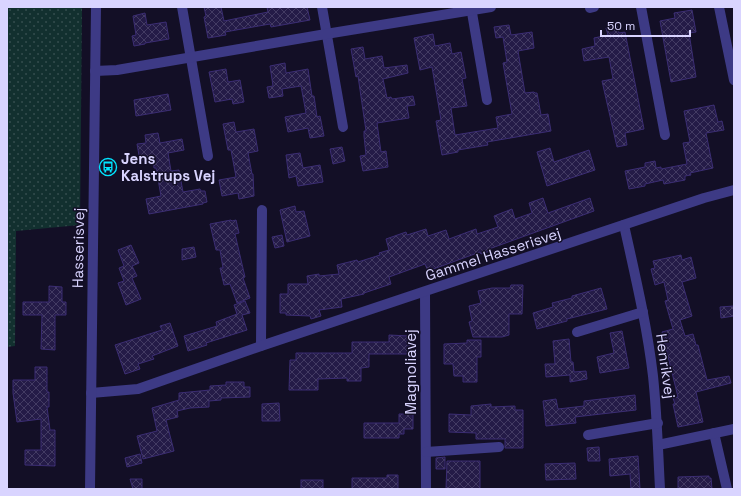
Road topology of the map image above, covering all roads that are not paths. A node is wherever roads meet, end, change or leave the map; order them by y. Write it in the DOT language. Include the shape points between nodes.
graph roads {
  1 [pos="96,7"];
  2 [pos="182,7"];
  3 [pos="322,7"];
  4 [pos="490,7"];
  5 [pos="641,7"];
  6 [pos="720,7"];
  7 [pos="472,9"];
  8 [pos="326,34"];
  9 [pos="191,57"];
  10 [pos="95,71"];
  11 [pos="734,80"];
  12 [pos="487,100"];
  13 [pos="343,127"];
  14 [pos="665,135"];
  15 [pos="208,156"];
  16 [pos="734,190"];
  17 [pos="262,210"];
  18 [pos="624,225"];
  19 [pos="425,292"];
  20 [pos="643,312"];
  21 [pos="577,332"];
  22 [pos="261,346"];
  23 [pos="91,393"];
  24 [pos="658,423"];
  25 [pos="734,429"];
  26 [pos="714,433"];
  27 [pos="588,435"];
  28 [pos="658,445"];
  29 [pos="499,447"];
  30 [pos="426,452"];
  31 [pos="90,489"];
  32 [pos="426,489"];
  33 [pos="660,489"];
  34 [pos="727,489"];
  1 -- 10 [label="street, Hasserisvej"];
  2 -- 9 [label="street"];
  3 -- 8 [label="street"];
  4 -- 7 [label="street"];
  5 -- 14 [label="street"];
  6 -- 11 [label="street"];
  7 -- 8 [label="street"];
  7 -- 12 [label="street"];
  8 -- 9 [label="street"];
  8 -- 13 [label="street"];
  9 -- 10 [label="street" via="117,70"];
  9 -- 15 [label="street"];
  10 -- 23 [label="street, Hasserisvej"];
  16 -- 18 [label="street, Gammel Hasserisvej"];
  17 -- 22 [label="street"];
  18 -- 19 [label="street, Gammel Hasserisvej"];
  18 -- 20 [label="street, Henrikvej"];
  19 -- 22 [label="street, Gammel Hasserisvej"];
  19 -- 30 [label="street, Magnoliavej"];
  20 -- 21 [label="street"];
  20 -- 24 [label="street, Henrikvej"];
  22 -- 23 [label="street, Gammel Hasserisvej" via="138,389"];
  23 -- 31 [label="street, Hasserisvej"];
  24 -- 27 [label="street"];
  24 -- 28 [label="street, Henrikvej"];
  25 -- 26 [label="street"];
  26 -- 28 [label="street"];
  26 -- 34 [label="street"];
  28 -- 33 [label="street, Henrikvej"];
  29 -- 30 [label="street"];
  30 -- 32 [label="street, Magnoliavej"];
}
